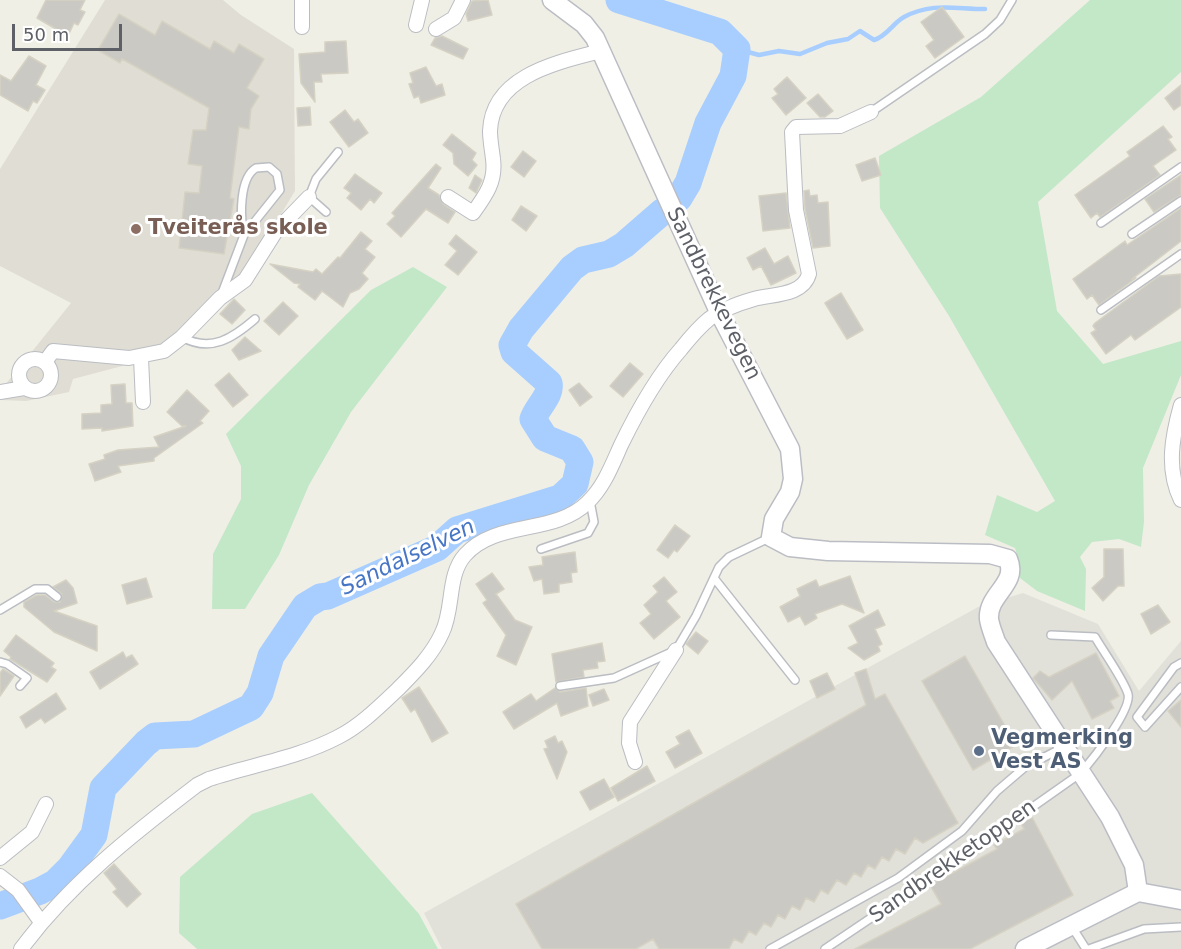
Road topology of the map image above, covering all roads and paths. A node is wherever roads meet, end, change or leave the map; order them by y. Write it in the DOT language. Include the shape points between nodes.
graph roads {
  1 [pos="302,0"];
  2 [pos="422,0"];
  3 [pos="463,0"];
  4 [pos="552,0"];
  5 [pos="1012,0"];
  6 [pos="417,25"];
  7 [pos="302,27"];
  8 [pos="436,29"];
  9 [pos="601,51"];
  10 [pos="871,112"];
  11 [pos="338,153"];
  12 [pos="1181,166"];
  13 [pos="309,197"];
  14 [pos="448,197"];
  15 [pos="1181,201"];
  16 [pos="326,212"];
  17 [pos="1101,223"];
  18 [pos="1132,234"];
  19 [pos="244,235"];
  20 [pos="1181,254"];
  21 [pos="220,298"];
  22 [pos="1101,310"];
  23 [pos="720,314"];
  24 [pos="255,319"];
  25 [pos="182,337"];
  26 [pos="141,357"];
  27 [pos="45,362"];
  28 [pos="24,388"];
  29 [pos="0,392"];
  30 [pos="143,402"];
  31 [pos="1181,405"];
  32 [pos="1181,500"];
  33 [pos="590,501"];
  34 [pos="771,537"];
  35 [pos="541,549"];
  36 [pos="714,578"];
  37 [pos="57,597"];
  38 [pos="0,610"];
  39 [pos="1051,635"];
  40 [pos="676,650"];
  41 [pos="0,662"];
  42 [pos="1181,663"];
  43 [pos="795,680"];
  44 [pos="20,686"];
  45 [pos="560,686"];
  46 [pos="1181,687"];
  47 [pos="1064,747"];
  48 [pos="635,762"];
  49 [pos="1081,773"];
  50 [pos="46,804"];
  51 [pos="0,858"];
  52 [pos="0,876"];
  53 [pos="1138,892"];
  54 [pos="1181,900"];
  55 [pos="41,922"];
  56 [pos="1070,925"];
  57 [pos="1181,927"];
  58 [pos="21,949"];
  59 [pos="770,949"];
  60 [pos="825,949"];
  61 [pos="1025,949"];
  62 [pos="1088,949"];
  1 -- 7 [label="street"];
  2 -- 6 [label="street"];
  3 -- 8 [label="street" via="454,18"];
  4 -- 9 [label="street, Sandbrekkevegen" via="584,24"];
  5 -- 10 [label="lane" via="1000,20 985,34"];
  9 -- 14 [label="street" via="533,71 513,87 492,115 494,177 488,191 473,213"];
  9 -- 23 [label="street, Sandbrekkevegen"];
  10 -- 23 [label="street" via="840,126 796,127 792,132 796,210 807,279 791,291 739,304"];
  11 -- 13 [label="lane" via="316,179"];
  12 -- 17 [label="lane"];
  13 -- 16 [label="lane"];
  13 -- 21 [label="street" via="276,231 245,280"];
  15 -- 18 [label="lane"];
  19 -- 19 [label="lane" via="280,190 277,174 269,167 256,168 247,176 241,216"];
  19 -- 21 [label="lane"];
  20 -- 22 [label="lane"];
  21 -- 25 [label="street"];
  23 -- 33 [label="street" via="710,318 679,350 632,423"];
  23 -- 34 [label="street, Sandbrekkevegen" via="790,449 794,465 790,492 774,519"];
  24 -- 25 [label="lane" via="226,341 201,345"];
  25 -- 26 [label="street" via="164,351"];
  26 -- 27 [label="street" via="53,351"];
  26 -- 30 [label="street"];
  27 -- 28 [label="street" via="29,360 22,365 18,373"];
  27 -- 28 [label="street" via="50,369 48,385 33,392"];
  28 -- 29 [label="street"];
  31 -- 32 [label="street" via="1171,461"];
  33 -- 35 [label="lane" via="594,522 588,533"];
  33 -- 55 [label="street" via="570,514 490,537 467,553 456,572 446,623 429,655 354,727 298,754 209,778 120,844"];
  34 -- 36 [label="lane" via="729,557"];
  34 -- 47 [label="street" via="790,547 828,551 990,554 1008,559 1011,575 991,607 992,629 1004,656"];
  36 -- 40 [label="lane"];
  36 -- 43 [label="lane"];
  37 -- 38 [label="lane" via="47,588 34,589"];
  39 -- 49 [label="lane, Sandbrekketoppen" via="1095,637 1128,694 1128,706"];
  40 -- 45 [label="lane" via="614,678"];
  40 -- 48 [label="street" via="630,722 629,742"];
  41 -- 44 [label="lane" via="27,678"];
  42 -- 46 [label="lane" via="1137,717 1145,727"];
  47 -- 49 [label="street"];
  47 -- 59 [label="lane" via="1025,767 997,791 962,831 898,878"];
  49 -- 53 [label="street" via="1110,817 1134,865"];
  49 -- 60 [label="lane, Sandbrekketoppen"];
  50 -- 51 [label="street" via="32,832"];
  52 -- 55 [label="street" via="18,890"];
  53 -- 54 [label="street"];
  53 -- 56 [label="street"];
  55 -- 58 [label="street"];
  56 -- 61 [label="street"];
  56 -- 62 [label="lane"];
  57 -- 62 [label="lane" via="1144,929"];
}
